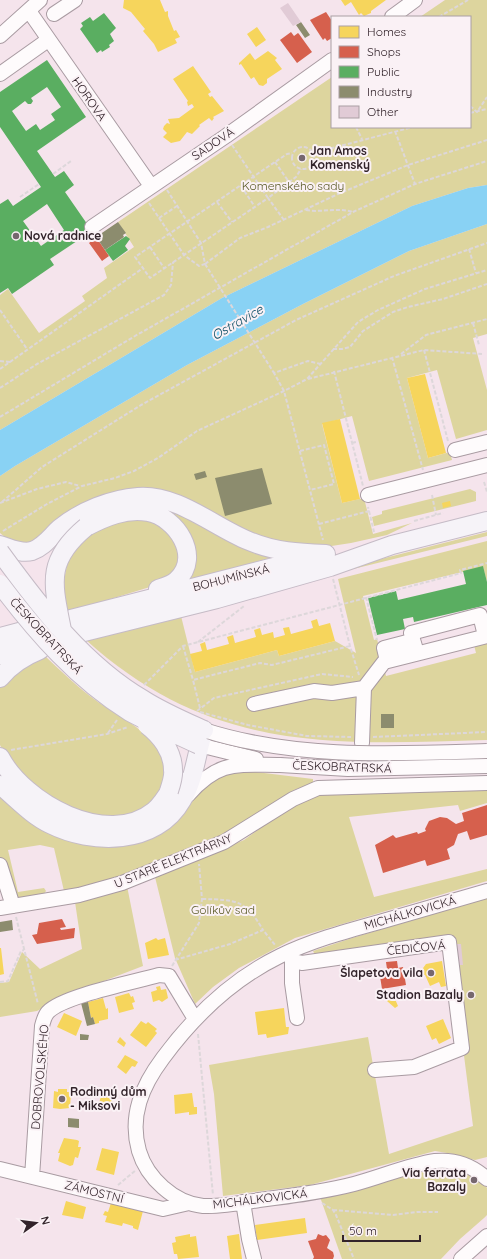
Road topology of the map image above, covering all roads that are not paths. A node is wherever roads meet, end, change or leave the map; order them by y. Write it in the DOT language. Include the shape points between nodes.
graph roads {
  1 [pos="40,0"];
  2 [pos="75,0"];
  3 [pos="416,0"];
  4 [pos="29,11"];
  5 [pos="54,14"];
  6 [pos="393,16"];
  7 [pos="0,36"];
  8 [pos="48,40"];
  9 [pos="331,61"];
  10 [pos="0,74"];
  11 [pos="151,186"];
  12 [pos="92,227"];
  13 [pos="487,442"];
  14 [pos="452,447"];
  15 [pos="487,465"];
  16 [pos="366,496"];
  17 [pos="83,521"];
  18 [pos="487,521"];
  19 [pos="0,545"];
  20 [pos="392,545"];
  21 [pos="324,546"];
  22 [pos="0,552"];
  23 [pos="0,584"];
  24 [pos="101,620"];
  25 [pos="73,630"];
  26 [pos="23,631"];
  27 [pos="486,636"];
  28 [pos="0,637"];
  29 [pos="407,642"];
  30 [pos="417,653"];
  31 [pos="0,655"];
  32 [pos="387,661"];
  33 [pos="0,678"];
  34 [pos="364,688"];
  35 [pos="254,704"];
  36 [pos="125,714"];
  37 [pos="202,737"];
  38 [pos="362,740"];
  39 [pos="487,751"];
  40 [pos="4,754"];
  41 [pos="280,765"];
  42 [pos="487,766"];
  43 [pos="487,782"];
  44 [pos="0,785"];
  45 [pos="173,796"];
  46 [pos="0,865"];
  47 [pos="487,891"];
  48 [pos="7,907"];
  49 [pos="287,956"];
  50 [pos="297,1018"];
  51 [pos="196,1019"];
  52 [pos="375,1070"];
  53 [pos="0,1170"];
  54 [pos="32,1177"];
  55 [pos="487,1179"];
  56 [pos="243,1202"];
  57 [pos="189,1203"];
  58 [pos="487,1236"];
  59 [pos="254,1259"];
  60 [pos="461,1259"];
  1 -- 4 [label="street"];
  2 -- 5 [label="street"];
  3 -- 6 [label="street"];
  4 -- 7 [label="street"];
  4 -- 8 [label="street, HOROVA"];
  8 -- 10 [label="street"];
  8 -- 11 [label="street, HOROVA"];
  9 -- 11 [label="street, SADOVÁ"];
  11 -- 12 [label="street, SADOVÁ"];
  13 -- 14 [label="street"];
  15 -- 16 [label="street" via="424,475"];
  17 -- 19 [label="main road" via="62,527 33,550 21,552"];
  17 -- 21 [label="main road" via="119,500 156,498 173,503 260,545 286,552"];
  17 -- 24 [label="main road" via="146,511 162,516 172,524 186,547 185,567 176,580"];
  17 -- 25 [label="main road, bridge" via="66,546 56,569 55,592"];
  18 -- 20 [label="main road, BOHUMÍNSKÁ"];
  20 -- 21 [label="main road, BOHUMÍNSKÁ"];
  20 -- 24 [label="main road, BOHUMÍNSKÁ" via="330,567"];
  21 -- 24 [label="main road, BOHUMÍNSKÁ"];
  22 -- 25 [label="main road, ČESKOBRATRSKÁ, bridge" via="29,592"];
  23 -- 36 [label="main road, ČESKOBRATRSKÁ, bridge" via="54,649"];
  24 -- 25 [label="main road, BOHUMÍNSKÁ"];
  25 -- 37 [label="main road, ČESKOBRATRSKÁ, bridge" via="95,663 143,700"];
  26 -- 28 [label="main road"];
  27 -- 30 [label="street"];
  27 -- 30 [label="street" via="480,615 411,633"];
  29 -- 32 [label="street" via="384,648"];
  30 -- 32 [label="street"];
  31 -- 33 [label="main road" via="37,648 11,666"];
  32 -- 34 [label="street"];
  34 -- 35 [label="street" via="332,693 314,691"];
  34 -- 38 [label="street"];
  36 -- 37 [label="main road, ČESKOBRATRSKÁ, bridge"];
  36 -- 45 [label="main road, bridge" via="159,734 173,769"];
  37 -- 39 [label="street, ČESKOBRATRSKÁ, bridge" via="348,753"];
  37 -- 41 [label="street, ČESKOBRATRSKÁ"];
  37 -- 45 [label="main road, bridge"];
  40 -- 45 [label="main road" via="12,776 37,798 65,815 92,824 118,824 143,818"];
  41 -- 42 [label="street, ČESKOBRATRSKÁ, bridge" via="348,769"];
  41 -- 45 [label="street" via="238,765 222,768"];
  43 -- 48 [label="street, U STARÉ ELEKTRÁRNY" via="360,784 310,790 224,842 122,883 79,895"];
  44 -- 45 [label="main road" via="50,824 83,836 106,839 131,835 167,818"];
  46 -- 48 [label="street"];
  47 -- 49 [label="street, MICHÁLKOVICKÁ" via="326,937"];
  49 -- 50 [label="street"];
  49 -- 51 [label="street, MICHÁLKOVICKÁ" via="230,988"];
  49 -- 52 [label="street, ČEDIČOVÁ" via="299,962 310,962 449,942 462,1048 414,1067"];
  51 -- 54 [label="street, DOBROVOLSKÉHO" via="169,976 159,975 76,998 48,1012 42,1026"];
  51 -- 57 [label="street, MICHÁLKOVICKÁ" via="176,1040 153,1072 138,1103 135,1123 139,1151 150,1173 169,1192"];
  53 -- 54 [label="street, ZÁMOSTNÍ"];
  54 -- 57 [label="street, ZÁMOSTNÍ" via="163,1209"];
  55 -- 56 [label="street, MICHÁLKOVICKÁ" via="463,1164 448,1160 435,1161 355,1184"];
  56 -- 57 [label="street, MICHÁLKOVICKÁ" via="214,1206"];
  56 -- 59 [label="street"];
  58 -- 60 [label="street"];
}
